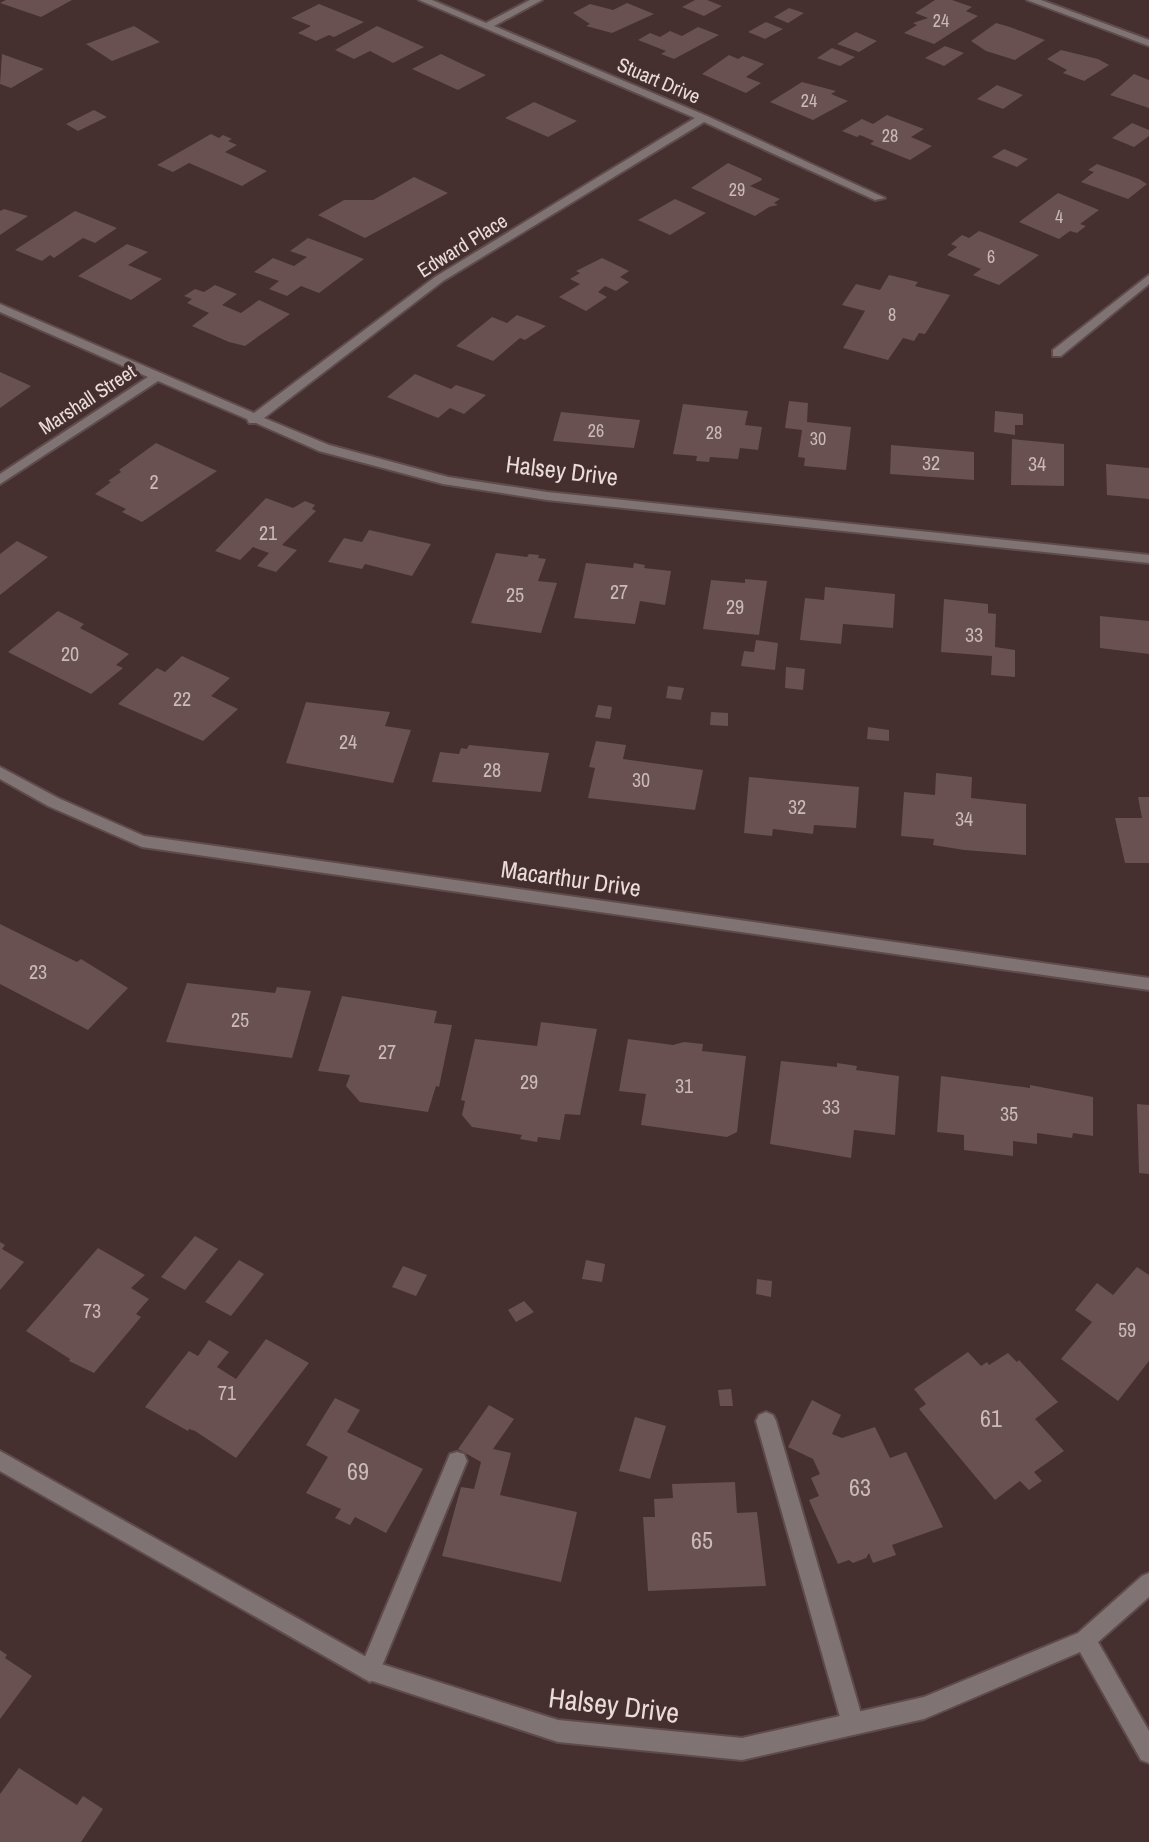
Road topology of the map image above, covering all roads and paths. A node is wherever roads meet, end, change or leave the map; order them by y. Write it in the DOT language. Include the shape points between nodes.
graph roads {
  1 [pos="424,0"];
  2 [pos="537,0"];
  3 [pos="1032,0"];
  4 [pos="487,26"];
  5 [pos="1149,43"];
  6 [pos="703,118"];
  7 [pos="879,198"];
  8 [pos="1149,278"];
  9 [pos="0,308"];
  10 [pos="1057,353"];
  11 [pos="156,377"];
  12 [pos="253,420"];
  13 [pos="0,480"];
  14 [pos="1149,559"];
  15 [pos="0,772"];
  16 [pos="1149,984"];
  17 [pos="766,1421"];
  18 [pos="0,1460"];
  19 [pos="457,1461"];
  20 [pos="1149,1583"];
  21 [pos="1085,1640"];
  22 [pos="370,1671"];
  23 [pos="853,1724"];
  24 [pos="1149,1752"];
  1 -- 4 [label="street, Stuart Drive"];
  2 -- 4 [label="street"];
  3 -- 5 [label="street"];
  4 -- 6 [label="street, Stuart Drive"];
  6 -- 7 [label="street, Stuart Drive"];
  6 -- 12 [label="street, Edward Place" via="439,279"];
  8 -- 10 [label="street"];
  9 -- 11 [label="street, Halsey Drive"];
  11 -- 12 [label="street, Halsey Drive"];
  11 -- 13 [label="street, Marshall Street"];
  12 -- 14 [label="street, Halsey Drive" via="324,448 448,481"];
  15 -- 16 [label="street, Macarthur Drive" via="142,841"];
  17 -- 23 [label="street"];
  18 -- 22 [label="street, Halsey Drive"];
  19 -- 22 [label="street"];
  20 -- 21 [label="street, Halsey Drive"];
  21 -- 23 [label="street, Halsey Drive" via="924,1708"];
  21 -- 24 [label="street"];
  22 -- 23 [label="street, Halsey Drive" via="558,1731 742,1749"];
}
